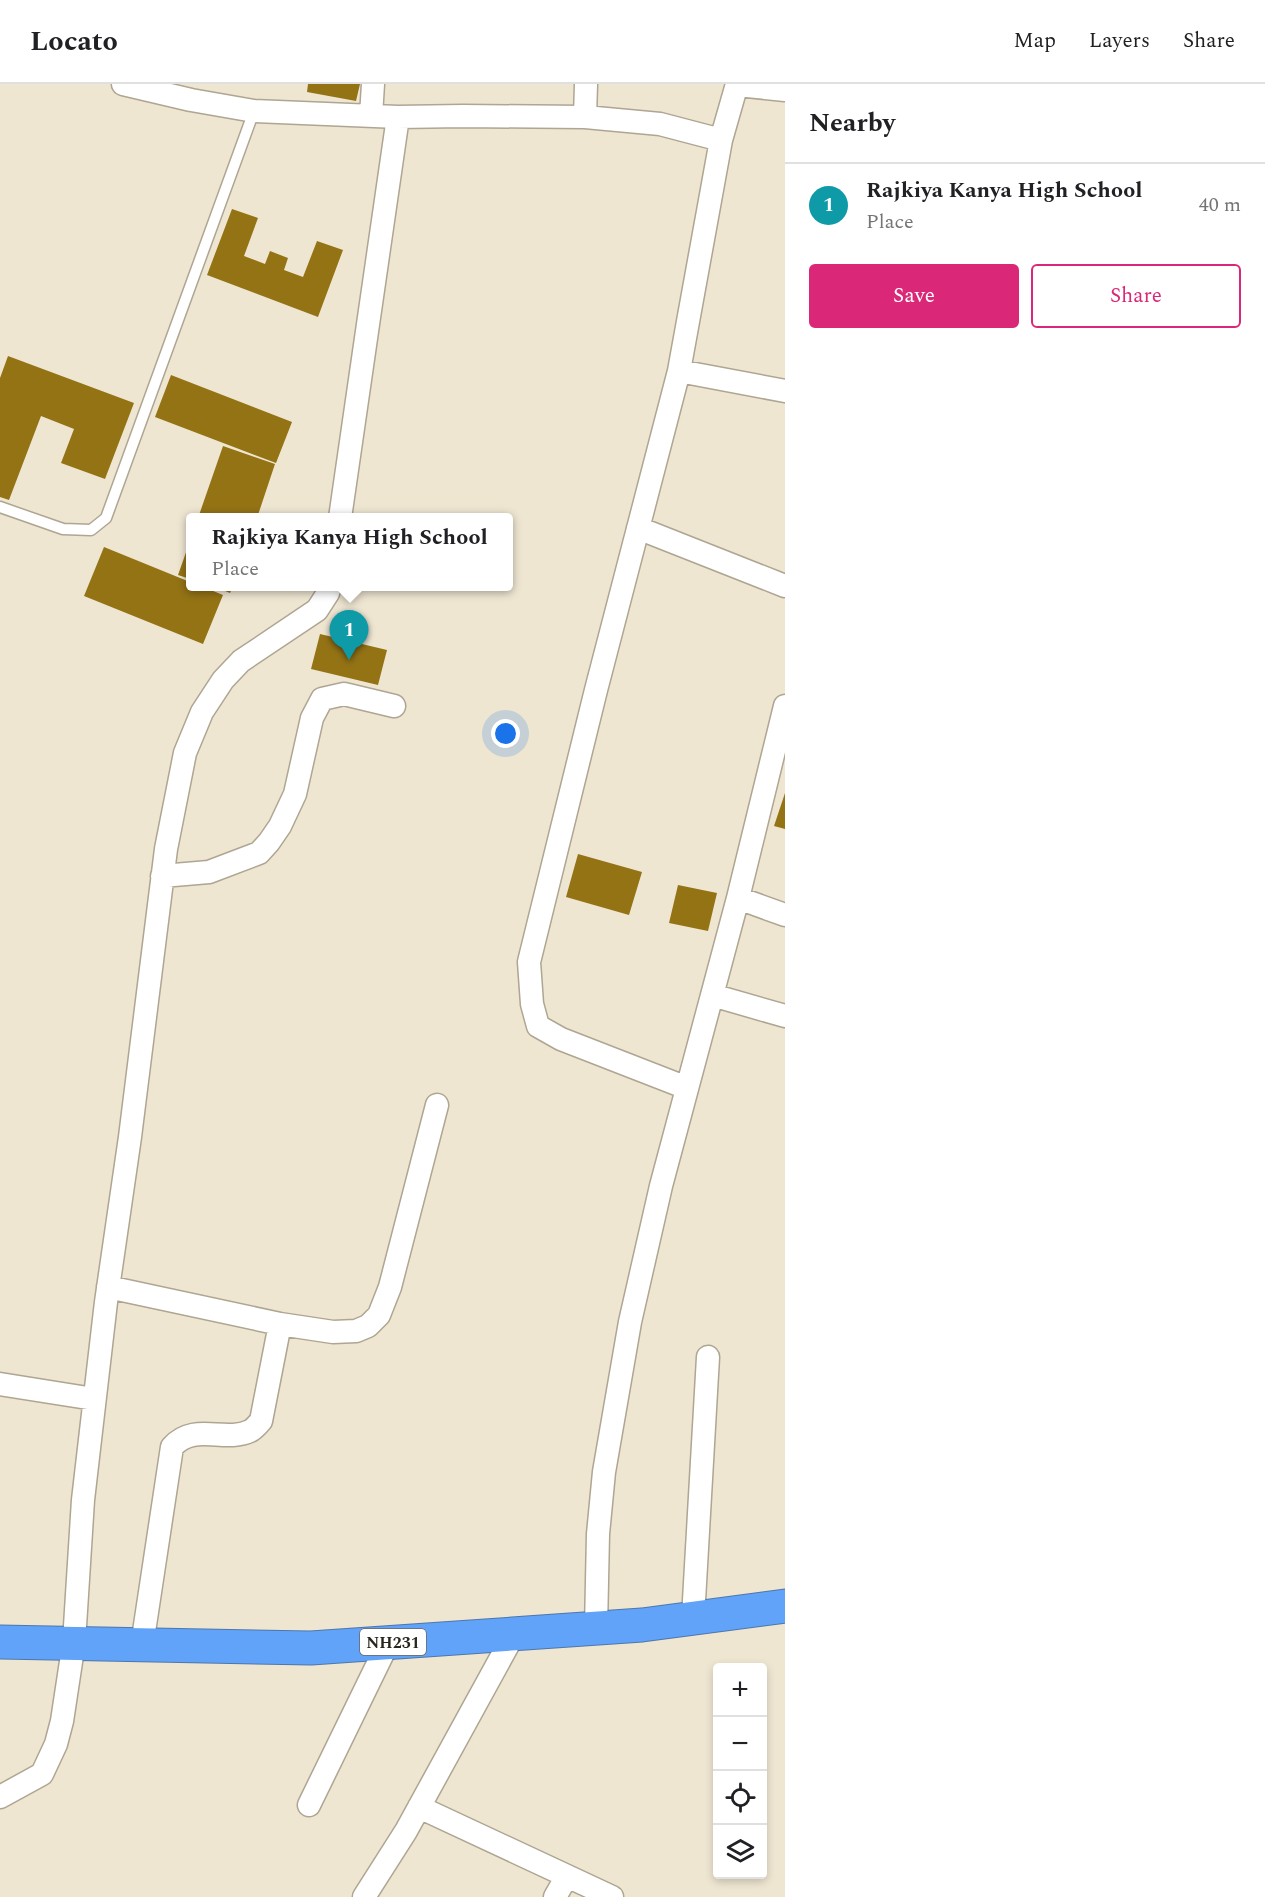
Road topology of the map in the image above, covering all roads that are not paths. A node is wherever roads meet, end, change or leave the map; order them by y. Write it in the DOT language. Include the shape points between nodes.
graph roads {
  1 [pos="123,84"];
  2 [pos="373,84"];
  3 [pos="586,84"];
  4 [pos="737,85"];
  5 [pos="785,90"];
  6 [pos="254,111"];
  7 [pos="371,116"];
  8 [pos="398,117"];
  9 [pos="585,117"];
  10 [pos="721,140"];
  11 [pos="679,371"];
  12 [pos="785,391"];
  13 [pos="0,507"];
  14 [pos="341,513"];
  15 [pos="638,528"];
  16 [pos="785,586"];
  17 [pos="329,591"];
  18 [pos="394,706"];
  19 [pos="785,706"];
  20 [pos="162,876"];
  21 [pos="738,898"];
  22 [pos="785,915"];
  23 [pos="712,996"];
  24 [pos="785,1016"];
  25 [pos="687,1088"];
  26 [pos="437,1105"];
  27 [pos="108,1287"];
  28 [pos="280,1324"];
  29 [pos="708,1357"];
  30 [pos="0,1384"];
  31 [pos="94,1399"];
  32 [pos="785,1606"];
  33 [pos="693,1618"];
  34 [pos="596,1628"];
  35 [pos="514,1634"];
  36 [pos="0,1642"];
  37 [pos="74,1642"];
  38 [pos="388,1643"];
  39 [pos="142,1645"];
  40 [pos="0,1797"];
  41 [pos="309,1805"];
  42 [pos="419,1807"];
  43 [pos="567,1876"];
  44 [pos="364,1897"];
  45 [pos="555,1897"];
  46 [pos="612,1897"];
  1 -- 6 [label="street"];
  2 -- 7 [label="street"];
  3 -- 9 [label="street"];
  4 -- 5 [label="street"];
  4 -- 10 [label="street"];
  6 -- 7 [label="street"];
  6 -- 13 [label="lane" via="106,518 91,531 63,529"];
  7 -- 8 [label="street"];
  8 -- 9 [label="street"];
  8 -- 14 [label="street"];
  9 -- 10 [label="street" via="660,124"];
  10 -- 11 [label="street"];
  11 -- 12 [label="street"];
  11 -- 15 [label="street"];
  15 -- 16 [label="street"];
  15 -- 25 [label="street" via="529,962 532,1004 538,1026 561,1039"];
  17 -- 20 [label="street" via="317,610 241,661 202,712 185,753"];
  18 -- 20 [label="street" via="344,694 322,699 312,718 295,794 280,826 259,854 209,872"];
  19 -- 21 [label="street"];
  20 -- 27 [label="street"];
  21 -- 22 [label="street"];
  21 -- 23 [label="street"];
  23 -- 24 [label="street"];
  23 -- 25 [label="street"];
  25 -- 34 [label="street" via="630,1322 603,1482"];
  26 -- 28 [label="street" via="390,1287 379,1315 356,1331 333,1332"];
  27 -- 28 [label="street"];
  27 -- 31 [label="street"];
  28 -- 39 [label="street" via="261,1421 252,1430 238,1435 196,1434 180,1438 172,1447"];
  29 -- 33 [label="street"];
  30 -- 31 [label="street"];
  31 -- 37 [label="street"];
  32 -- 33 [label="highway, NH231"];
  33 -- 34 [label="highway, NH231"];
  34 -- 35 [label="highway, NH231"];
  35 -- 38 [label="highway, NH231"];
  35 -- 42 [label="street"];
  36 -- 37 [label="highway, NH231"];
  37 -- 39 [label="highway, NH231"];
  37 -- 40 [label="street" via="62,1721 42,1774"];
  38 -- 39 [label="highway, NH231" via="311,1648"];
  38 -- 41 [label="street"];
  42 -- 43 [label="street"];
  42 -- 44 [label="street"];
  43 -- 45 [label="street"];
  43 -- 46 [label="street"];
}
